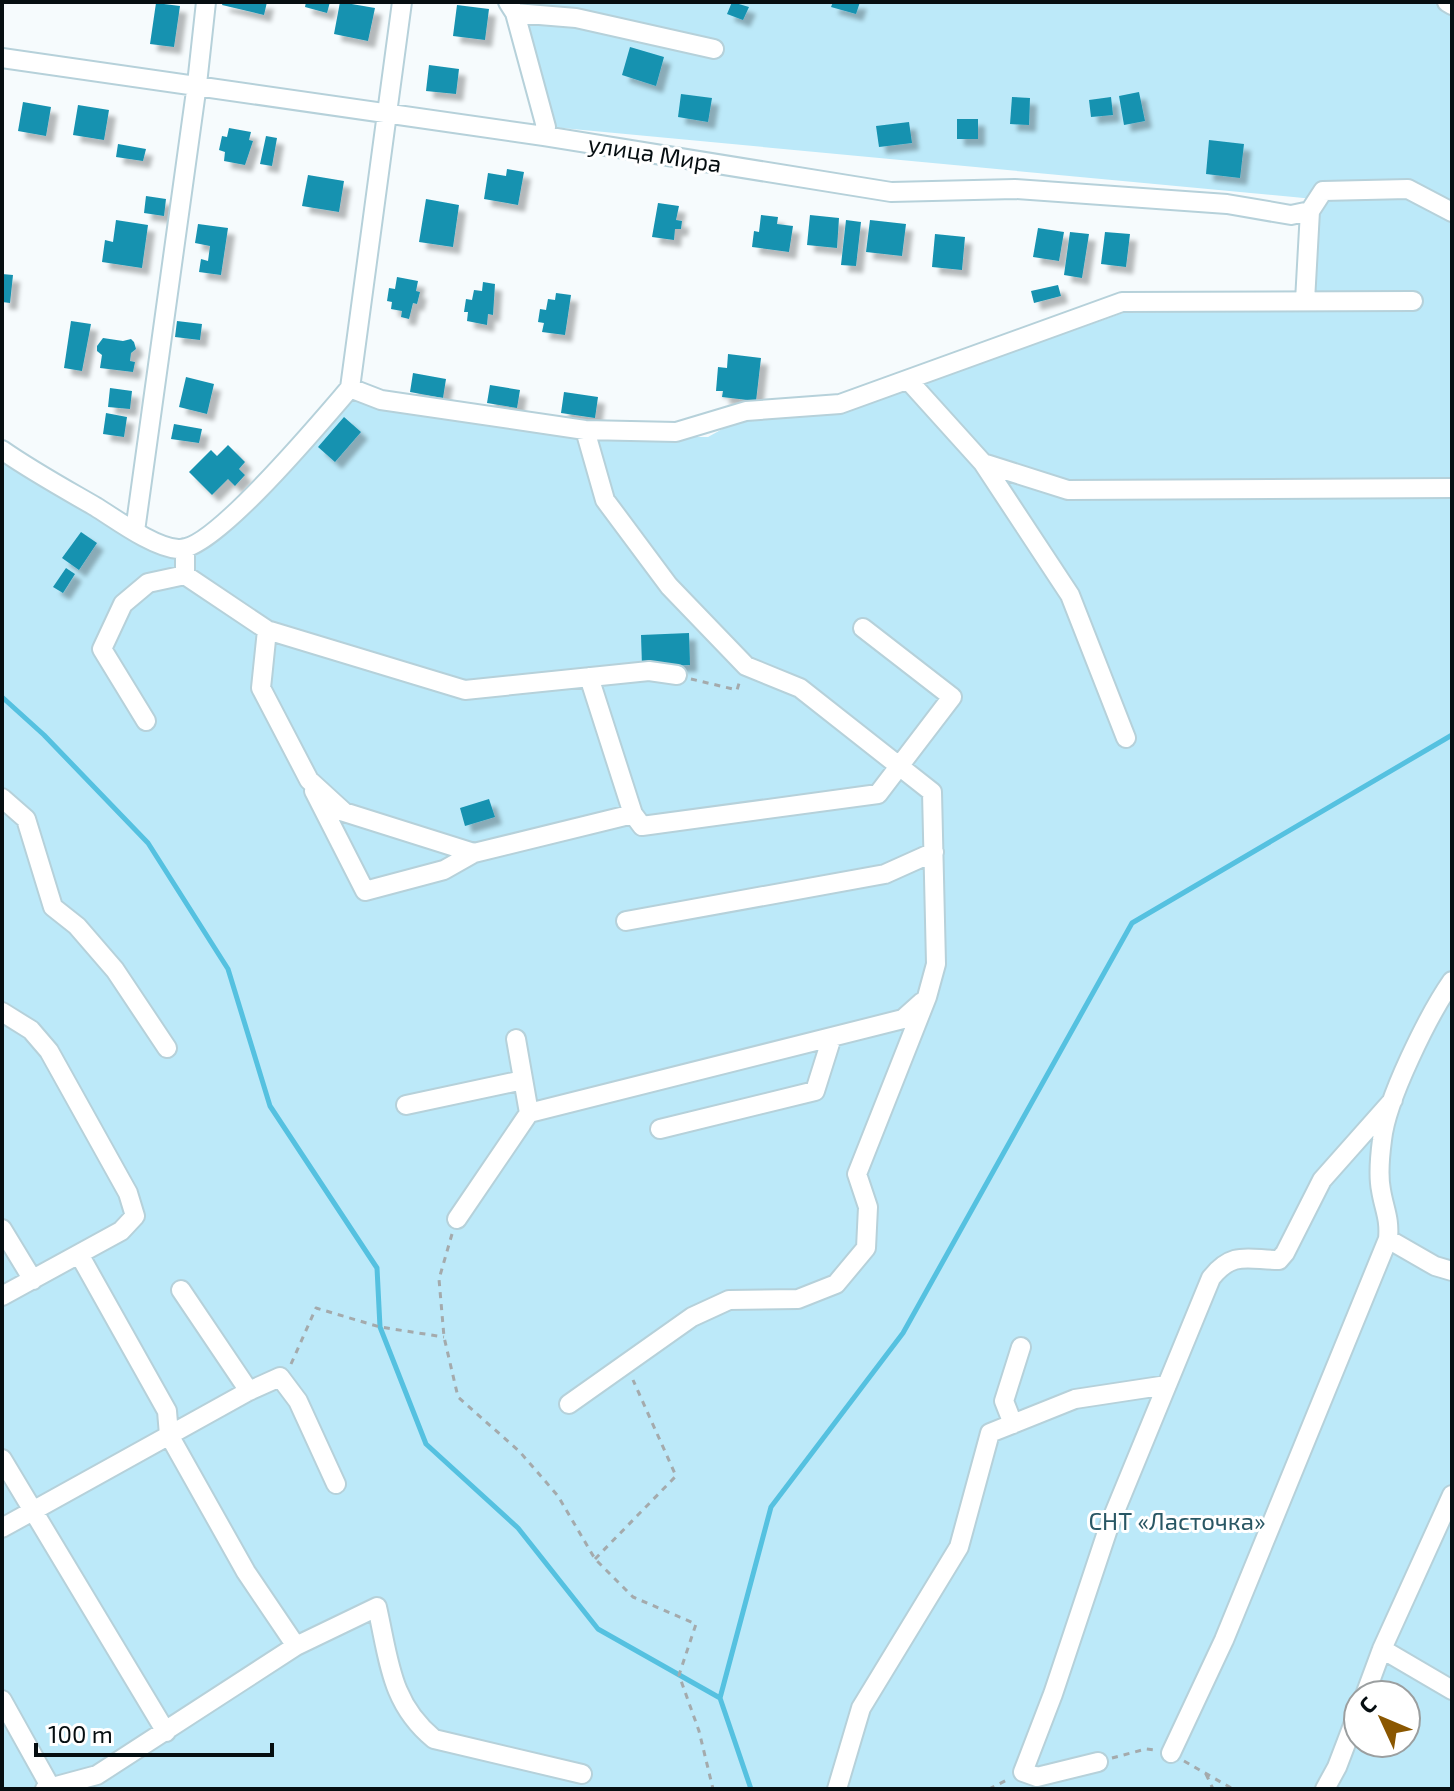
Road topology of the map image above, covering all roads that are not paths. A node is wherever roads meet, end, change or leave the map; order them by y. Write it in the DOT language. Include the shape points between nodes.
graph roads {
  1 [pos="206,2"];
  2 [pos="402,2"];
  3 [pos="512,8"];
  4 [pos="581,10"];
  5 [pos="714,49"];
  6 [pos="2,58"];
  7 [pos="197,84"];
  8 [pos="388,114"];
  9 [pos="544,136"];
  10 [pos="1310,211"];
  11 [pos="1452,212"];
  12 [pos="1305,301"];
  13 [pos="1413,301"];
  14 [pos="909,381"];
  15 [pos="350,388"];
  16 [pos="585,430"];
  17 [pos="2,450"];
  18 [pos="983,463"];
  19 [pos="1452,488"];
  20 [pos="135,531"];
  21 [pos="185,548"];
  22 [pos="185,575"];
  23 [pos="863,628"];
  24 [pos="267,630"];
  25 [pos="677,675"];
  26 [pos="589,677"];
  27 [pos="146,721"];
  28 [pos="1126,738"];
  29 [pos="898,765"];
  30 [pos="309,780"];
  31 [pos="2,798"];
  32 [pos="633,814"];
  33 [pos="934,852"];
  34 [pos="474,853"];
  35 [pos="626,921"];
  36 [pos="1452,981"];
  37 [pos="927,997"];
  38 [pos="2,1012"];
  39 [pos="832,1037"];
  40 [pos="516,1039"];
  41 [pos="167,1048"];
  42 [pos="523,1080"];
  43 [pos="1393,1100"];
  44 [pos="406,1105"];
  45 [pos="529,1113"];
  46 [pos="660,1129"];
  47 [pos="457,1219"];
  48 [pos="2,1229"];
  49 [pos="1388,1239"];
  50 [pos="84,1263"];
  51 [pos="1452,1271"];
  52 [pos="33,1280"];
  53 [pos="181,1290"];
  54 [pos="2,1296"];
  55 [pos="1021,1347"];
  56 [pos="1167,1385"];
  57 [pos="249,1391"];
  58 [pos="1004,1401"];
  59 [pos="569,1404"];
  60 [pos="1013,1424"];
  61 [pos="990,1433"];
  62 [pos="169,1435"];
  63 [pos="2,1459"];
  64 [pos="336,1484"];
  65 [pos="1449,1508"];
  66 [pos="32,1511"];
  67 [pos="2,1528"];
  68 [pos="296,1646"];
  69 [pos="1382,1649"];
  70 [pos="1371,1679"];
  71 [pos="1452,1690"];
  72 [pos="2,1700"];
  73 [pos="166,1732"];
  74 [pos="1171,1753"];
  75 [pos="1342,1754"];
  76 [pos="1098,1762"];
  77 [pos="582,1774"];
  78 [pos="51,1788"];
  79 [pos="45,1789"];
  80 [pos="837,1789"];
  81 [pos="1326,1789"];
  1 -- 7 [label="street"];
  2 -- 8 [label="street"];
  3 -- 4 [label="street"];
  3 -- 9 [label="street" via="546,127"];
  4 -- 5 [label="street"];
  6 -- 7 [label="street, улица Мира"];
  7 -- 8 [label="street, улица Мира"];
  7 -- 20 [label="street"];
  8 -- 9 [label="street, улица Мира"];
  8 -- 15 [label="street"];
  9 -- 10 [label="street, улица Мира" via="891,192 1015,189 1227,204 1291,215"];
  10 -- 11 [label="street" via="1323,191 1408,189"];
  10 -- 12 [label="street"];
  12 -- 13 [label="street"];
  12 -- 14 [label="street" via="1122,302"];
  14 -- 16 [label="street" via="840,404 746,411 676,432"];
  14 -- 18 [label="street"];
  15 -- 16 [label="street" via="381,400"];
  15 -- 21 [label="street" via="245,505"];
  16 -- 29 [label="street" via="605,500 669,586 746,666 800,688"];
  17 -- 20 [label="street"];
  18 -- 19 [label="street" via="1068,490"];
  18 -- 28 [label="street" via="1070,595"];
  20 -- 21 [label="street" via="160,544"];
  21 -- 22 [label="street"];
  22 -- 24 [label="street"];
  22 -- 27 [label="street" via="148,583 123,604 102,649"];
  23 -- 29 [label="street" via="952,697"];
  24 -- 26 [label="street" via="465,690"];
  24 -- 30 [label="street" via="261,688"];
  25 -- 26 [label="street" via="649,671"];
  26 -- 32 [label="street"];
  29 -- 32 [label="street" via="878,794 642,826"];
  29 -- 33 [label="street" via="932,792"];
  30 -- 34 [label="street" via="344,812"];
  30 -- 34 [label="street" via="365,891 444,870"];
  31 -- 41 [label="street" via="26,819 53,907 115,970"];
  32 -- 34 [label="street"];
  33 -- 35 [label="street" via="885,874"];
  33 -- 37 [label="street" via="936,964"];
  36 -- 43 [label="street"];
  37 -- 39 [label="street" via="903,1019"];
  37 -- 59 [label="street" via="857,1174 868,1207 866,1248 836,1284 798,1299 729,1300 692,1317"];
  38 -- 52 [label="street" via="31,1030 49,1051 128,1193 135,1216 121,1231"];
  39 -- 45 [label="street"];
  39 -- 46 [label="street" via="815,1091"];
  40 -- 42 [label="street"];
  42 -- 44 [label="street"];
  42 -- 45 [label="street"];
  43 -- 49 [label="street" via="1382,1138 1380,1189 1390,1222"];
  43 -- 56 [label="street" via="1322,1180 1279,1260 1247,1256 1220,1267 1211,1278"];
  45 -- 47 [label="street"];
  48 -- 52 [label="street"];
  49 -- 51 [label="street"];
  49 -- 74 [label="street" via="1224,1640"];
  50 -- 62 [label="street" via="167,1411"];
  52 -- 54 [label="street"];
  53 -- 57 [label="street"];
  55 -- 58 [label="street"];
  56 -- 60 [label="street" via="1075,1399"];
  56 -- 76 [label="street" via="1109,1526 1023,1772 1037,1777"];
  57 -- 62 [label="street"];
  57 -- 64 [label="street" via="280,1377 298,1401"];
  58 -- 60 [label="street"];
  58 -- 61 [label="street"];
  60 -- 61 [label="street"];
  61 -- 80 [label="street" via="959,1547 861,1708"];
  62 -- 66 [label="street"];
  62 -- 68 [label="street" via="246,1572"];
  63 -- 66 [label="street"];
  65 -- 69 [label="street"];
  66 -- 67 [label="street"];
  66 -- 73 [label="street"];
  68 -- 73 [label="street"];
  68 -- 77 [label="street" via="377,1607 398,1697 434,1739"];
  69 -- 70 [label="street"];
  69 -- 71 [label="street"];
  72 -- 78 [label="street"];
  73 -- 78 [label="street" via="97,1775"];
  75 -- 81 [label="street"];
  78 -- 79 [label="street"];
}
